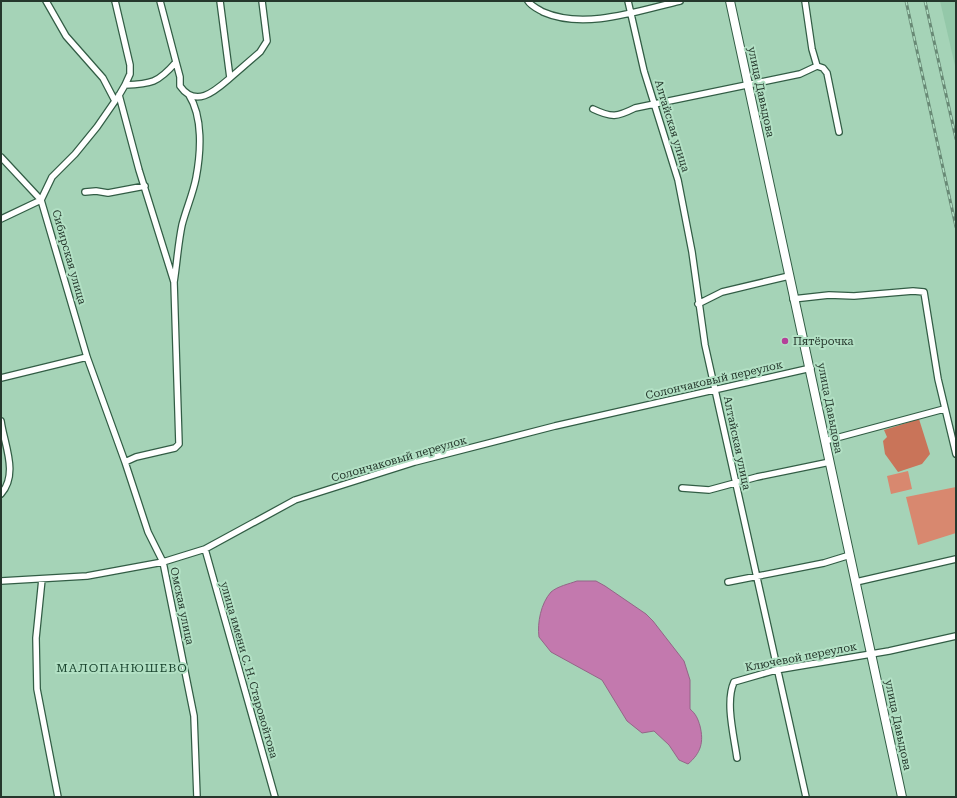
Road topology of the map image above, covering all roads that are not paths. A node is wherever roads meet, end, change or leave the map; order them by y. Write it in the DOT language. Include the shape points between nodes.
graph roads {
  1 [pos="46,1"];
  2 [pos="115,1"];
  3 [pos="160,1"];
  4 [pos="220,1"];
  5 [pos="262,1"];
  6 [pos="528,1"];
  7 [pos="628,1"];
  8 [pos="680,1"];
  9 [pos="730,1"];
  10 [pos="805,1"];
  11 [pos="631,12"];
  12 [pos="176,62"];
  13 [pos="817,66"];
  14 [pos="230,78"];
  15 [pos="125,85"];
  16 [pos="748,85"];
  17 [pos="119,95"];
  18 [pos="188,95"];
  19 [pos="115,101"];
  20 [pos="656,104"];
  21 [pos="593,109"];
  22 [pos="839,132"];
  23 [pos="1,157"];
  24 [pos="3,163"];
  25 [pos="145,186"];
  26 [pos="85,192"];
  27 [pos="41,200"];
  28 [pos="1,219"];
  29 [pos="789,276"];
  30 [pos="174,282"];
  31 [pos="793,299"];
  32 [pos="698,304"];
  33 [pos="87,357"];
  34 [pos="811,368"];
  35 [pos="1,378"];
  36 [pos="715,389"];
  37 [pos="944,409"];
  38 [pos="1,421"];
  39 [pos="825,441"];
  40 [pos="956,454"];
  41 [pos="125,462"];
  42 [pos="830,462"];
  43 [pos="735,484"];
  44 [pos="682,488"];
  45 [pos="1,494"];
  46 [pos="205,549"];
  47 [pos="850,555"];
  48 [pos="956,559"];
  49 [pos="163,562"];
  50 [pos="756,576"];
  51 [pos="42,580"];
  52 [pos="1,581"];
  53 [pos="728,582"];
  54 [pos="856,582"];
  55 [pos="956,636"];
  56 [pos="871,654"];
  57 [pos="776,670"];
  58 [pos="737,758"];
  59 [pos="58,797"];
  60 [pos="197,797"];
  61 [pos="275,797"];
  62 [pos="806,797"];
  63 [pos="902,797"];
  1 -- 19 [label="street" via="66,36 103,78"];
  2 -- 15 [label="street, Сибирская улица" via="130,65 130,74"];
  3 -- 12 [label="street"];
  4 -- 14 [label="street"];
  5 -- 14 [label="street" via="267,42 260,52"];
  6 -- 11 [label="street" via="539,10 555,17 584,20"];
  7 -- 11 [label="street, Алтайская улица"];
  8 -- 11 [label="street"];
  9 -- 16 [label="main road, улица Давыдова"];
  10 -- 13 [label="street"];
  11 -- 20 [label="street, Алтайская улица" via="644,71"];
  12 -- 15 [label="street" via="149,84"];
  12 -- 18 [label="street" via="180,86"];
  13 -- 16 [label="street" via="800,74"];
  13 -- 22 [label="street" via="827,73"];
  14 -- 18 [label="street" via="211,94 202,97"];
  15 -- 17 [label="street, Сибирская улица"];
  16 -- 20 [label="street"];
  16 -- 29 [label="main road, улица Давыдова"];
  17 -- 19 [label="street, Сибирская улица"];
  17 -- 25 [label="street"];
  18 -- 30 [label="street" via="193,102 198,122 198,159 196,179 182,226"];
  19 -- 27 [label="street, Сибирская улица" via="75,154 52,177"];
  20 -- 21 [label="street" via="614,116"];
  20 -- 32 [label="street, Алтайская улица" via="678,180 692,252"];
  23 -- 24 [label="street"];
  24 -- 27 [label="street"];
  25 -- 26 [label="street" via="108,193 96,190"];
  25 -- 30 [label="street"];
  27 -- 28 [label="street"];
  27 -- 33 [label="street, Сибирская улица"];
  29 -- 31 [label="main road, улица Давыдова"];
  29 -- 32 [label="street" via="722,292"];
  30 -- 41 [label="street" via="179,444 175,448"];
  31 -- 34 [label="main road, улица Давыдова"];
  31 -- 37 [label="street" via="829,295 924,292"];
  32 -- 36 [label="street, Алтайская улица"];
  33 -- 35 [label="street"];
  33 -- 41 [label="street, Сибирская улица"];
  34 -- 36 [label="street, Солончаковый переулок"];
  34 -- 39 [label="main road, улица Давыдова"];
  36 -- 43 [label="street, Алтайская улица"];
  36 -- 46 [label="street, Солончаковый переулок" via="555,426 408,464 295,500"];
  37 -- 39 [label="street"];
  37 -- 40 [label="street"];
  38 -- 45 [label="street" via="10,462 8,477"];
  39 -- 42 [label="main road, улица Давыдова"];
  41 -- 49 [label="street, Сибирская улица" via="148,532"];
  42 -- 43 [label="street"];
  42 -- 47 [label="main road, улица Давыдова"];
  43 -- 44 [label="street" via="709,490"];
  43 -- 50 [label="street, Алтайская улица"];
  46 -- 49 [label="street, Солончаковый переулок"];
  46 -- 61 [label="street, улица имени С. Н. Старовойтова"];
  47 -- 50 [label="street" via="824,563"];
  47 -- 54 [label="main road, улица Давыдова"];
  48 -- 54 [label="street"];
  49 -- 51 [label="street, Солончаковый переулок" via="87,576"];
  49 -- 60 [label="street, Омская улица" via="194,716"];
  50 -- 53 [label="street"];
  50 -- 57 [label="street, Алтайская улица"];
  51 -- 52 [label="street, Солончаковый переулок"];
  51 -- 59 [label="street" via="36,638 37,689"];
  54 -- 56 [label="main road, улица Давыдова"];
  55 -- 56 [label="street, Ключевой переулок"];
  56 -- 57 [label="street, Ключевой переулок"];
  56 -- 63 [label="main road, улица Давыдова"];
  57 -- 58 [label="street, Ключевой переулок" via="734,682 731,690 731,713"];
  57 -- 62 [label="street, Алтайская улица"];
}
